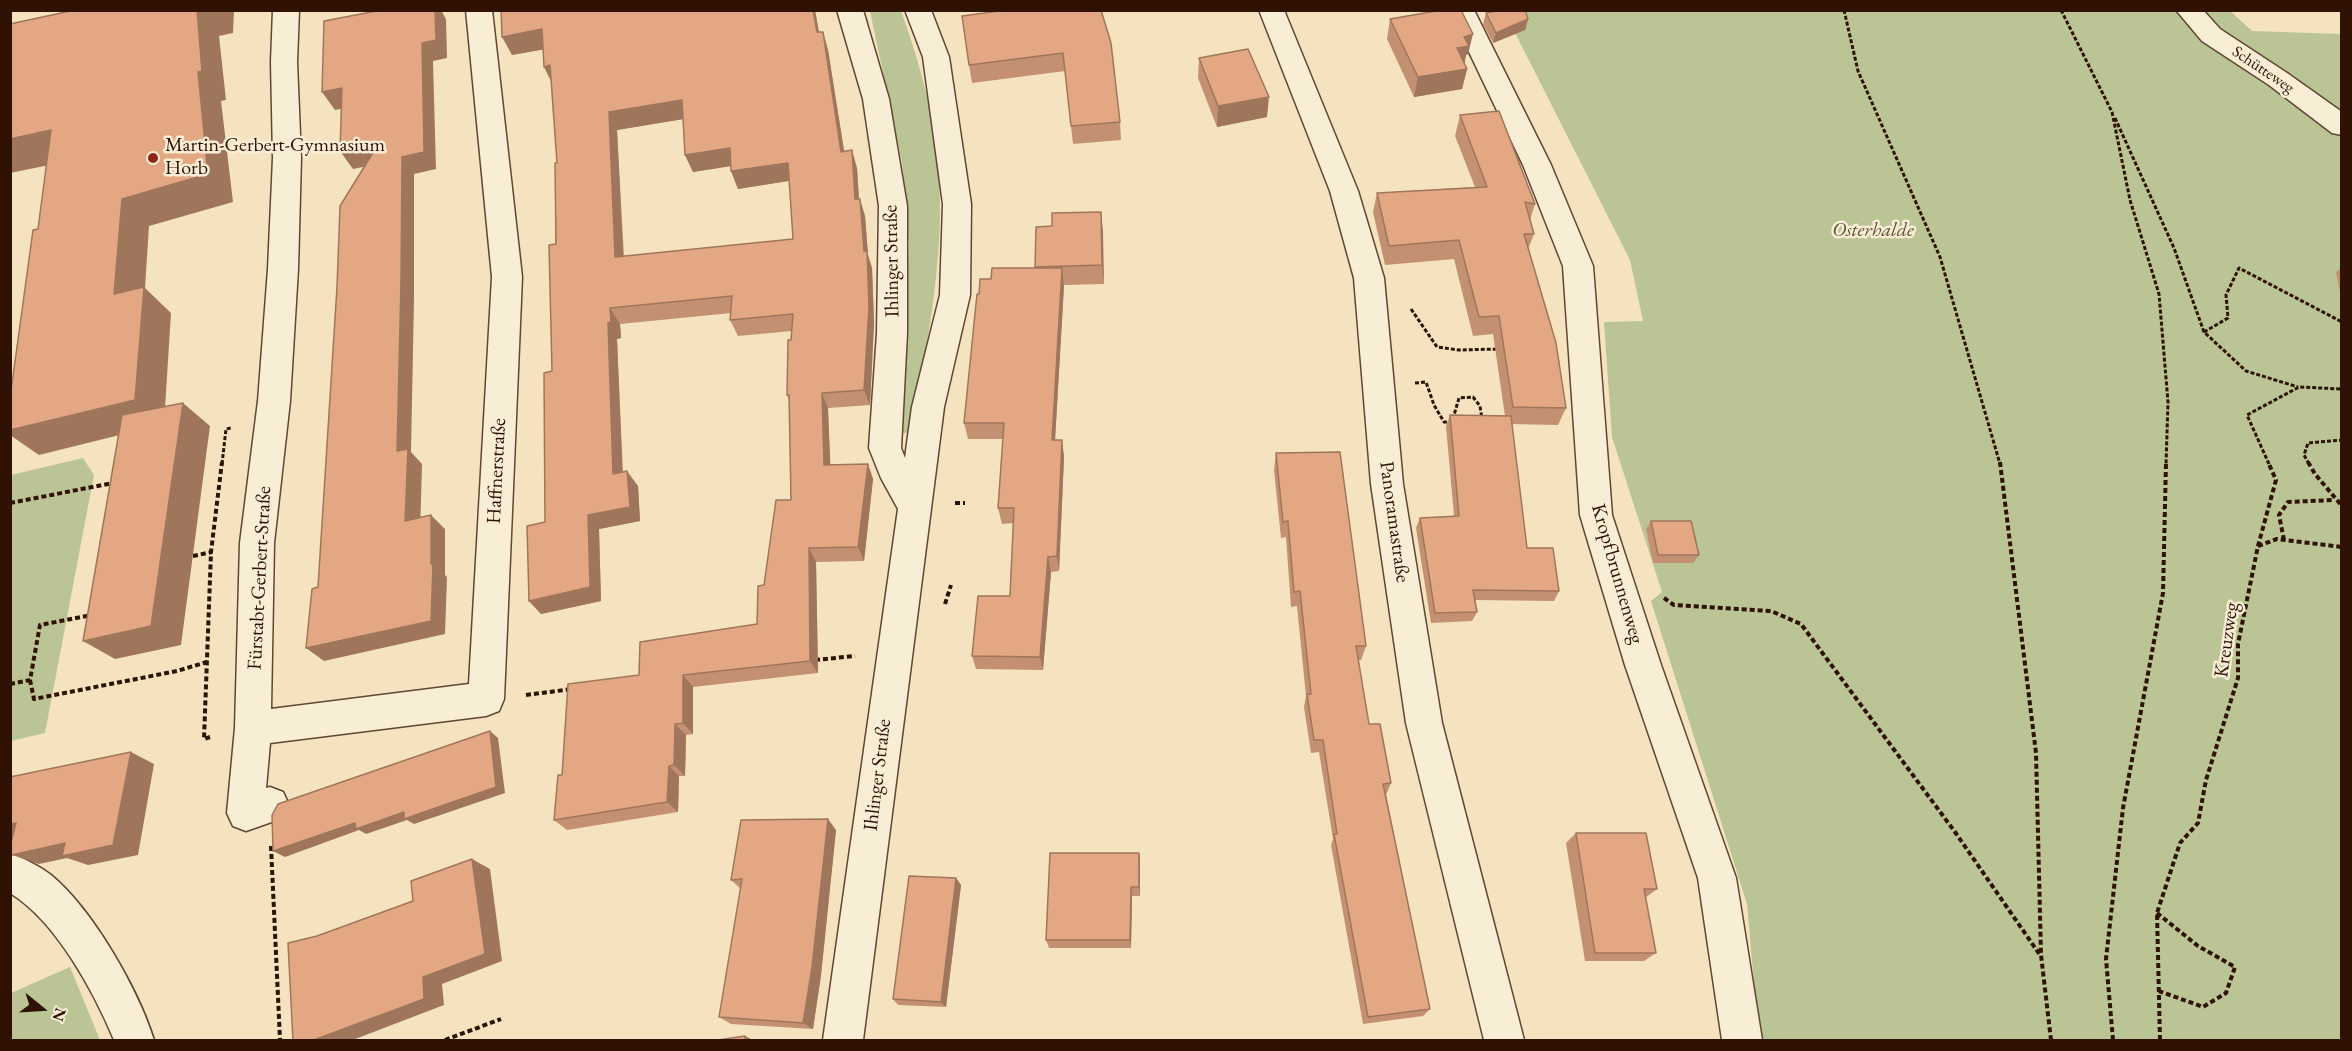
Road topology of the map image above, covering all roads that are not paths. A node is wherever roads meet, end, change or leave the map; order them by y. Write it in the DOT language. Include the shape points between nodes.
graph roads {
  1 [pos="479,10"];
  2 [pos="850,10"];
  3 [pos="918,10"];
  4 [pos="1272,10"];
  5 [pos="1461,10"];
  6 [pos="2188,10"];
  7 [pos="289,11"];
  8 [pos="2342,126"];
  9 [pos="915,509"];
  10 [pos="253,728"];
  11 [pos="270,805"];
  12 [pos="10,872"];
  13 [pos="134,1041"];
  14 [pos="843,1041"];
  15 [pos="1504,1041"];
  16 [pos="1742,1041"];
  1 -- 10 [label="street, Haffnerstraße" via="507,277 486,699"];
  2 -- 9 [label="street, Ihlinger Straße" via="876,99 893,206 892,333 885,448"];
  3 -- 9 [label="street, Ihlinger Straße" via="936,57 957,204 955,295 928,407"];
  4 -- 15 [label="street, Panoramastraße" via="1346,198 1369,279 1387,484 1424,723"];
  5 -- 16 [label="street, Kropfbrunnenweg" via="1537,165 1578,266 1596,515 1717,878"];
  6 -- 8 [label="street, Schütteweg" via="2211,35"];
  7 -- 10 [label="street, Fürstabt-Gerbert-Straße" via="284,62 287,158 283,269 274,401 257,543"];
  9 -- 14 [label="street, Ihlinger Straße"];
  10 -- 11 [label="street, Fürstabt-Gerbert-Straße" via="246,813"];
  12 -- 13 [label="street" via="40,891 87,948 113,992"];
}
